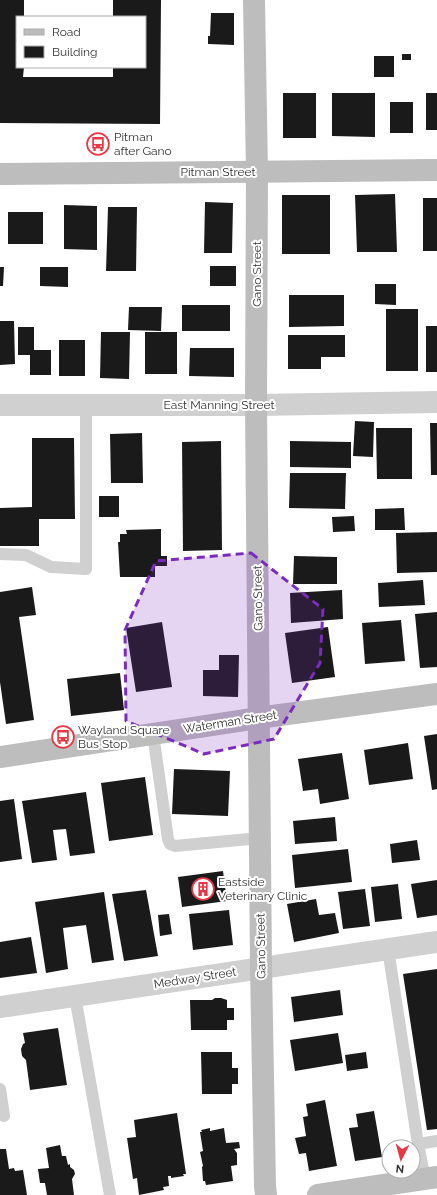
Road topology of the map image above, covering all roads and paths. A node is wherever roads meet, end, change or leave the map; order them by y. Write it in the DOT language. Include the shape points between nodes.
graph roads {
  1 [pos="254,0"];
  2 [pos="437,170"];
  3 [pos="257,172"];
  4 [pos="0,174"];
  5 [pos="437,402"];
  6 [pos="86,404"];
  7 [pos="0,405"];
  8 [pos="256,405"];
  9 [pos="0,554"];
  10 [pos="437,694"];
  11 [pos="259,718"];
  12 [pos="153,734"];
  13 [pos="0,757"];
  14 [pos="260,838"];
  15 [pos="437,942"];
  16 [pos="388,949"];
  17 [pos="261,967"];
  18 [pos="75,996"];
  19 [pos="0,1007"];
  20 [pos="0,1089"];
  21 [pos="4,1116"];
  22 [pos="417,1139"];
  23 [pos="437,1141"];
  24 [pos="421,1144"];
  25 [pos="421,1152"];
  26 [pos="431,1178"];
  27 [pos="110,1195"];
  28 [pos="266,1195"];
  29 [pos="318,1195"];
  1 -- 3 [label="main road, Gano Street"];
  2 -- 3 [label="main road, Pitman Street"];
  3 -- 4 [label="main road, Pitman Street"];
  3 -- 8 [label="main road, Gano Street"];
  5 -- 8 [label="street, East Manning Street"];
  6 -- 7 [label="street, East Manning Street"];
  6 -- 8 [label="street, East Manning Street"];
  6 -- 9 [label="lane" via="86,569 51,568 26,555"];
  8 -- 11 [label="main road, Gano Street"];
  10 -- 11 [label="main road, Waterman Street"];
  11 -- 12 [label="main road, Waterman Street"];
  11 -- 14 [label="main road, Gano Street"];
  12 -- 13 [label="main road, Waterman Street"];
  12 -- 14 [label="lane" via="170,844 175,846"];
  14 -- 17 [label="main road, Gano Street"];
  15 -- 16 [label="street, Medway Street"];
  16 -- 17 [label="street, Medway Street"];
  16 -- 22 [label="lane"];
  17 -- 18 [label="street, Medway Street"];
  17 -- 28 [label="main road, Gano Street"];
  18 -- 19 [label="street, Medway Street"];
  18 -- 27 [label="lane"];
  20 -- 21 [label="lane"];
  23 -- 24 [label="lane"];
  25 -- 26 [label="lane"];
  26 -- 29 [label="main road"];
}
